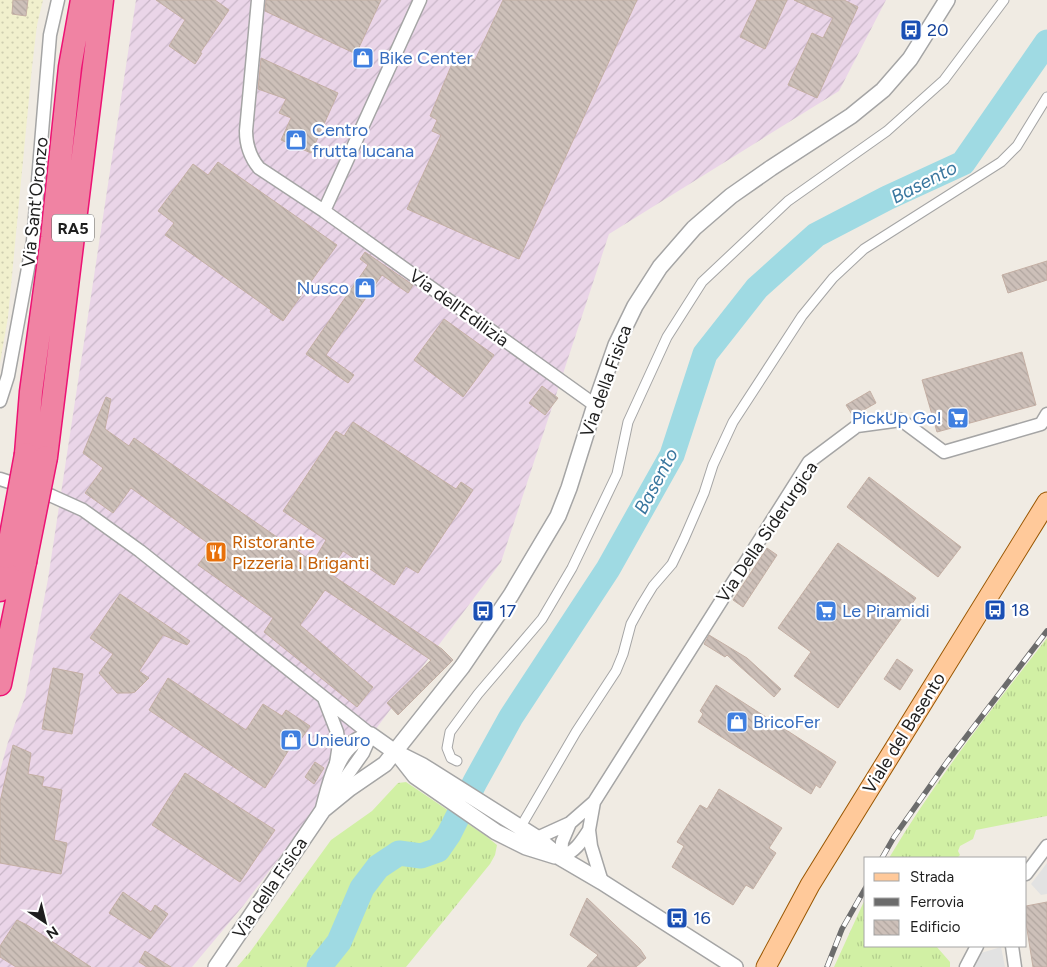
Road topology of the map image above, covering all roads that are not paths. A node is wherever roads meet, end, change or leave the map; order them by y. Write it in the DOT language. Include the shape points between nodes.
graph roads {
  1 [pos="58,0"];
  2 [pos="82,0"];
  3 [pos="102,0"];
  4 [pos="258,0"];
  5 [pos="420,0"];
  6 [pos="947,0"];
  7 [pos="1004,0"];
  8 [pos="1047,97"];
  9 [pos="324,211"];
  10 [pos="0,401"];
  11 [pos="595,405"];
  12 [pos="1047,414"];
  13 [pos="36,456"];
  14 [pos="0,479"];
  15 [pos="1047,502"];
  16 [pos="16,560"];
  17 [pos="0,590"];
  18 [pos="0,684"];
  19 [pos="324,698"];
  20 [pos="371,735"];
  21 [pos="395,752"];
  22 [pos="457,761"];
  23 [pos="336,764"];
  24 [pos="594,802"];
  25 [pos="323,810"];
  26 [pos="570,823"];
  27 [pos="500,825"];
  28 [pos="520,828"];
  29 [pos="588,830"];
  30 [pos="537,838"];
  31 [pos="1047,846"];
  32 [pos="561,858"];
  33 [pos="1027,873"];
  34 [pos="602,882"];
  35 [pos="976,947"];
  36 [pos="1012,947"];
  37 [pos="216,967"];
  38 [pos="735,967"];
  39 [pos="766,967"];
  40 [pos="966,967"];
  41 [pos="1015,967"];
  1 -- 10 [label="street, Via Sant'Oronzo" via="50,35 33,241 8,376"];
  2 -- 13 [label="highway, RA5" via="70,67 52,238 31,392"];
  3 -- 13 [label="highway, RA5"];
  4 -- 9 [label="street, Via dell'Edilizia" via="246,131 248,150 259,168"];
  5 -- 9 [label="street"];
  6 -- 11 [label="street, Via della Fisica" via="910,59 878,94 852,116 744,186 711,212 676,247 624,325"];
  7 -- 22 [label="street" via="944,80 887,132 788,200 702,282 667,337 628,422 617,474 572,568 542,619 450,732 447,748 451,758"];
  8 -- 28 [label="street" via="1017,146 1002,162 864,249 833,278 802,316 733,422 672,564 653,586 631,624 616,671"];
  9 -- 11 [label="street, Via dell'Edilizia"];
  11 -- 21 [label="street, Via della Fisica" via="570,488 558,516 488,631"];
  12 -- 24 [label="street, Via Della Siderurgica" via="1040,424 944,452 901,420 857,426 809,462"];
  13 -- 16 [label="highway, RA5, bridge"];
  14 -- 19 [label="street" via="83,510 140,551"];
  15 -- 39 [label="main road, Viale del Basento" via="810,885"];
  16 -- 17 [label="highway, RA5"];
  16 -- 18 [label="highway, RA5"];
  19 -- 20 [label="street"];
  19 -- 23 [label="street" via="337,732"];
  20 -- 21 [label="street"];
  20 -- 23 [label="street, Via della Fisica" via="352,743"];
  20 -- 25 [label="street" via="363,753"];
  21 -- 25 [label="street, Via della Fisica" via="385,764"];
  21 -- 27 [label="street"];
  23 -- 25 [label="street, Via della Fisica"];
  24 -- 26 [label="street, Via Della Siderurgica"];
  24 -- 29 [label="street, Via Della Siderurgica"];
  25 -- 37 [label="street, Via della Fisica"];
  26 -- 30 [label="street, Via Della Siderurgica"];
  26 -- 32 [label="street, Via Della Siderurgica" via="562,842"];
  27 -- 28 [label="street"];
  27 -- 32 [label="street" via="526,847"];
  28 -- 30 [label="street"];
  29 -- 32 [label="street, Via Della Siderurgica" via="579,846"];
  29 -- 34 [label="street, Via Della Siderurgica"];
  30 -- 32 [label="street"];
  31 -- 33 [label="street"];
  32 -- 34 [label="street"];
  34 -- 38 [label="street"];
  35 -- 40 [label="street"];
  36 -- 41 [label="street"];
}
